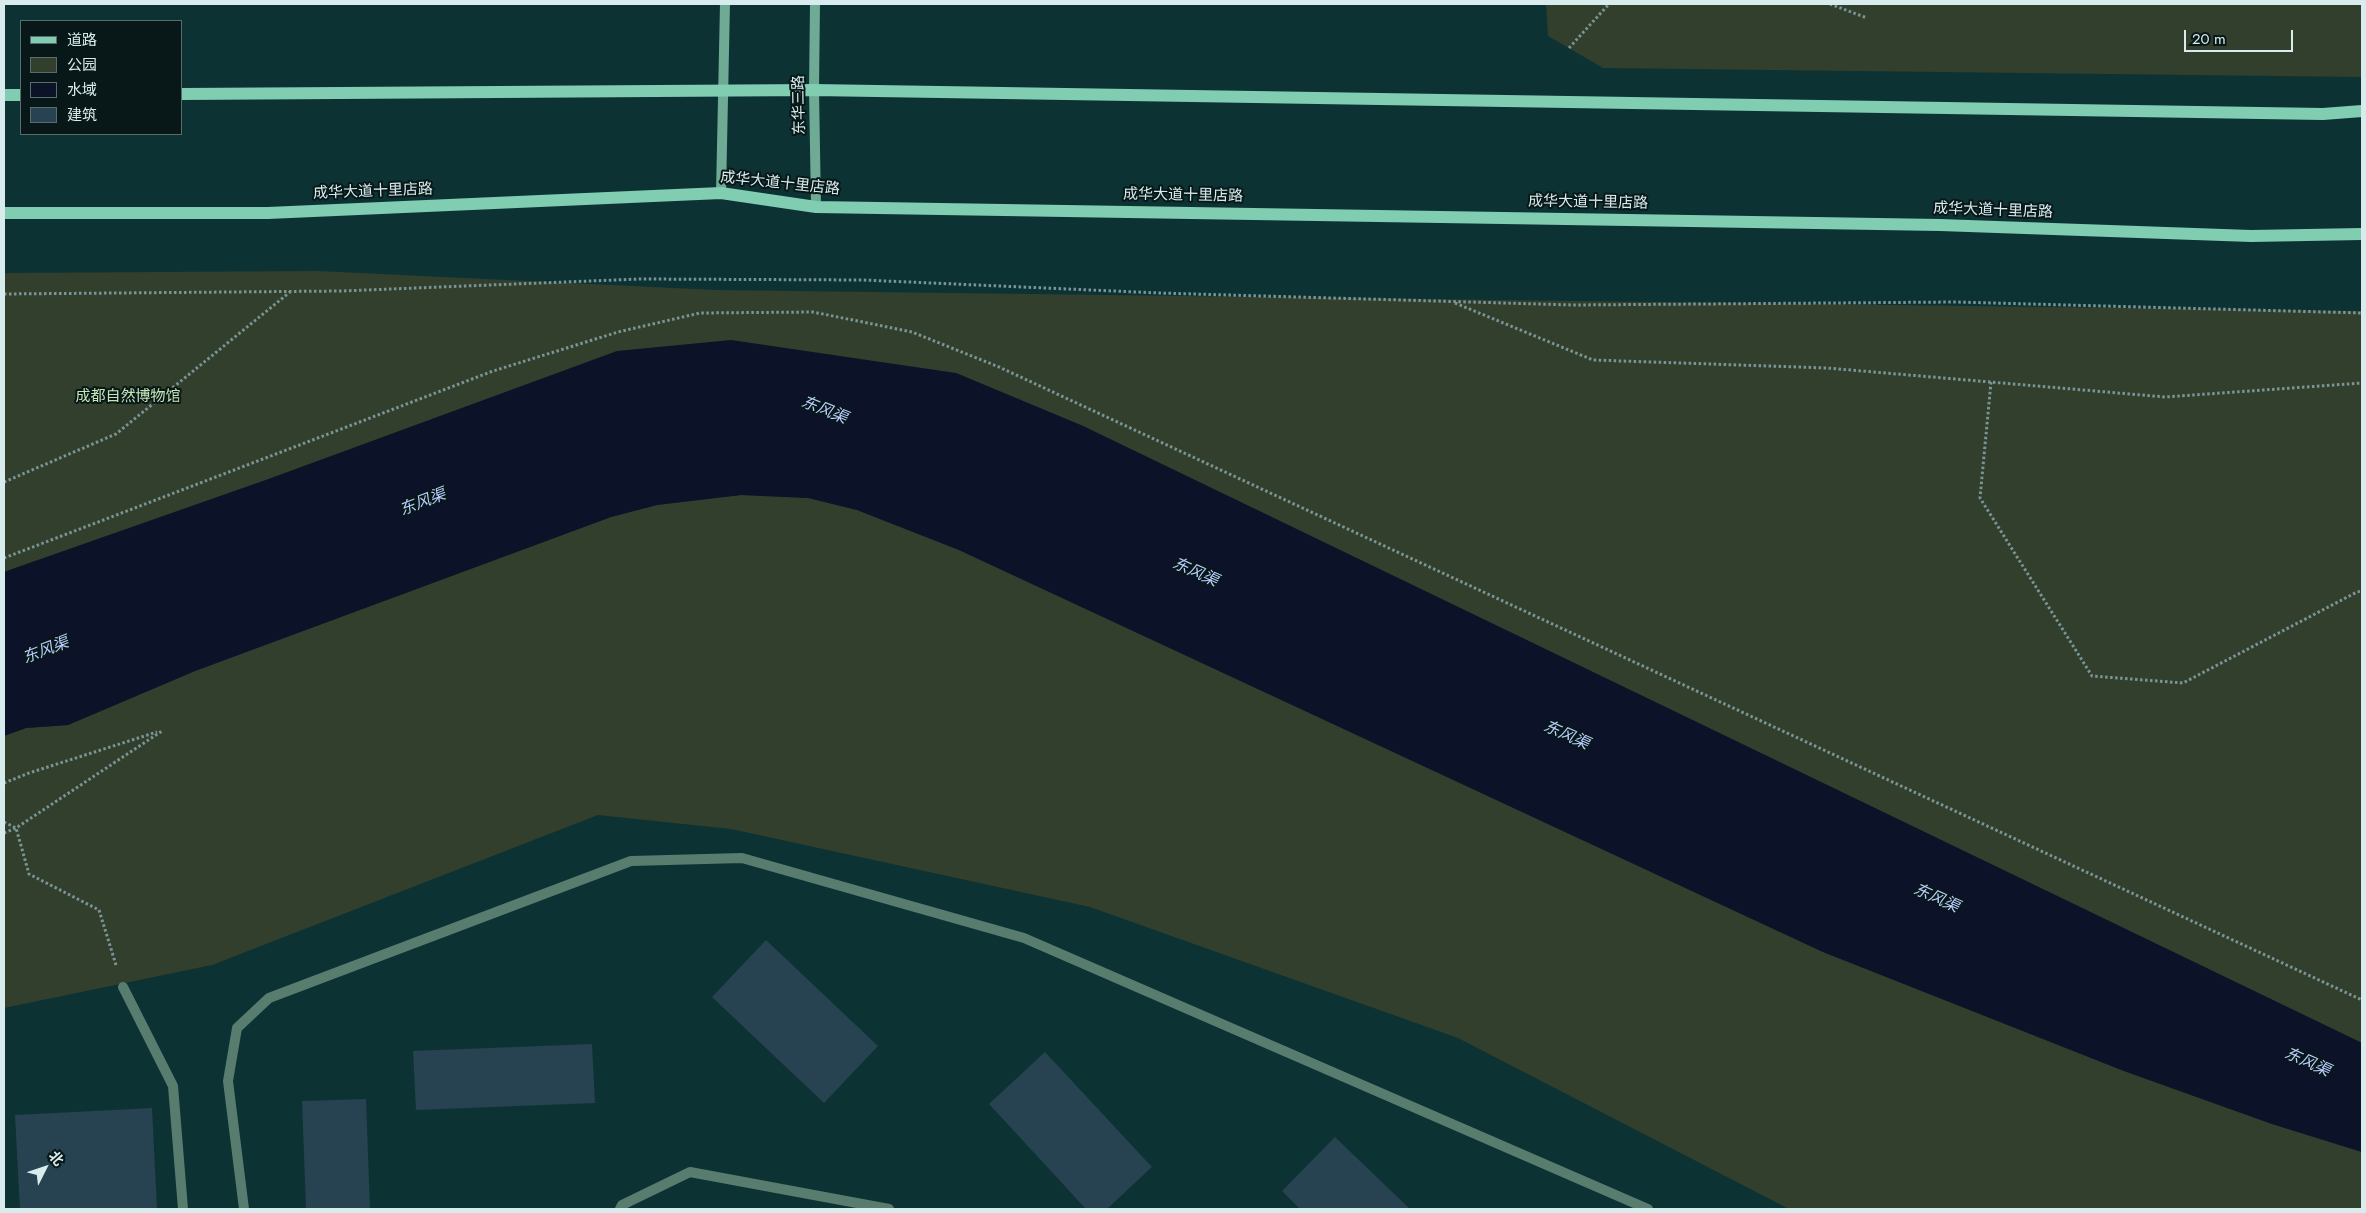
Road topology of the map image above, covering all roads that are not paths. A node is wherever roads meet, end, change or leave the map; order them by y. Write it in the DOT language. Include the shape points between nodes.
graph roads {
  1 [pos="725,4"];
  2 [pos="815,4"];
  3 [pos="814,90"];
  4 [pos="725,91"];
  5 [pos="20,94"];
  6 [pos="182,94"];
  7 [pos="4,95"];
  8 [pos="2362,111"];
  9 [pos="721,193"];
  10 [pos="816,206"];
  11 [pos="4,213"];
  12 [pos="2362,234"];
  13 [pos="123,987"];
  14 [pos="183,1209"];
  15 [pos="244,1209"];
  16 [pos="620,1209"];
  17 [pos="889,1209"];
  18 [pos="1648,1209"];
  1 -- 4 [label="main road"];
  2 -- 3 [label="main road, 东华三路"];
  3 -- 4 [label="main road"];
  3 -- 8 [label="main road" via="2312,114"];
  3 -- 10 [label="main road, 东华三路"];
  4 -- 6 [label="main road"];
  4 -- 9 [label="main road"];
  5 -- 7 [label="main road"];
  9 -- 10 [label="main road, 成华大道十里店路"];
  9 -- 11 [label="main road, 成华大道十里店路" via="268,213"];
  10 -- 12 [label="main road, 成华大道十里店路" via="1930,225 2250,236"];
  13 -- 14 [label="lane" via="173,1086"];
  15 -- 18 [label="lane" via="228,1081 237,1028 269,998 631,861 742,858 1024,938"];
  16 -- 17 [label="lane" via="690,1172"];
}
